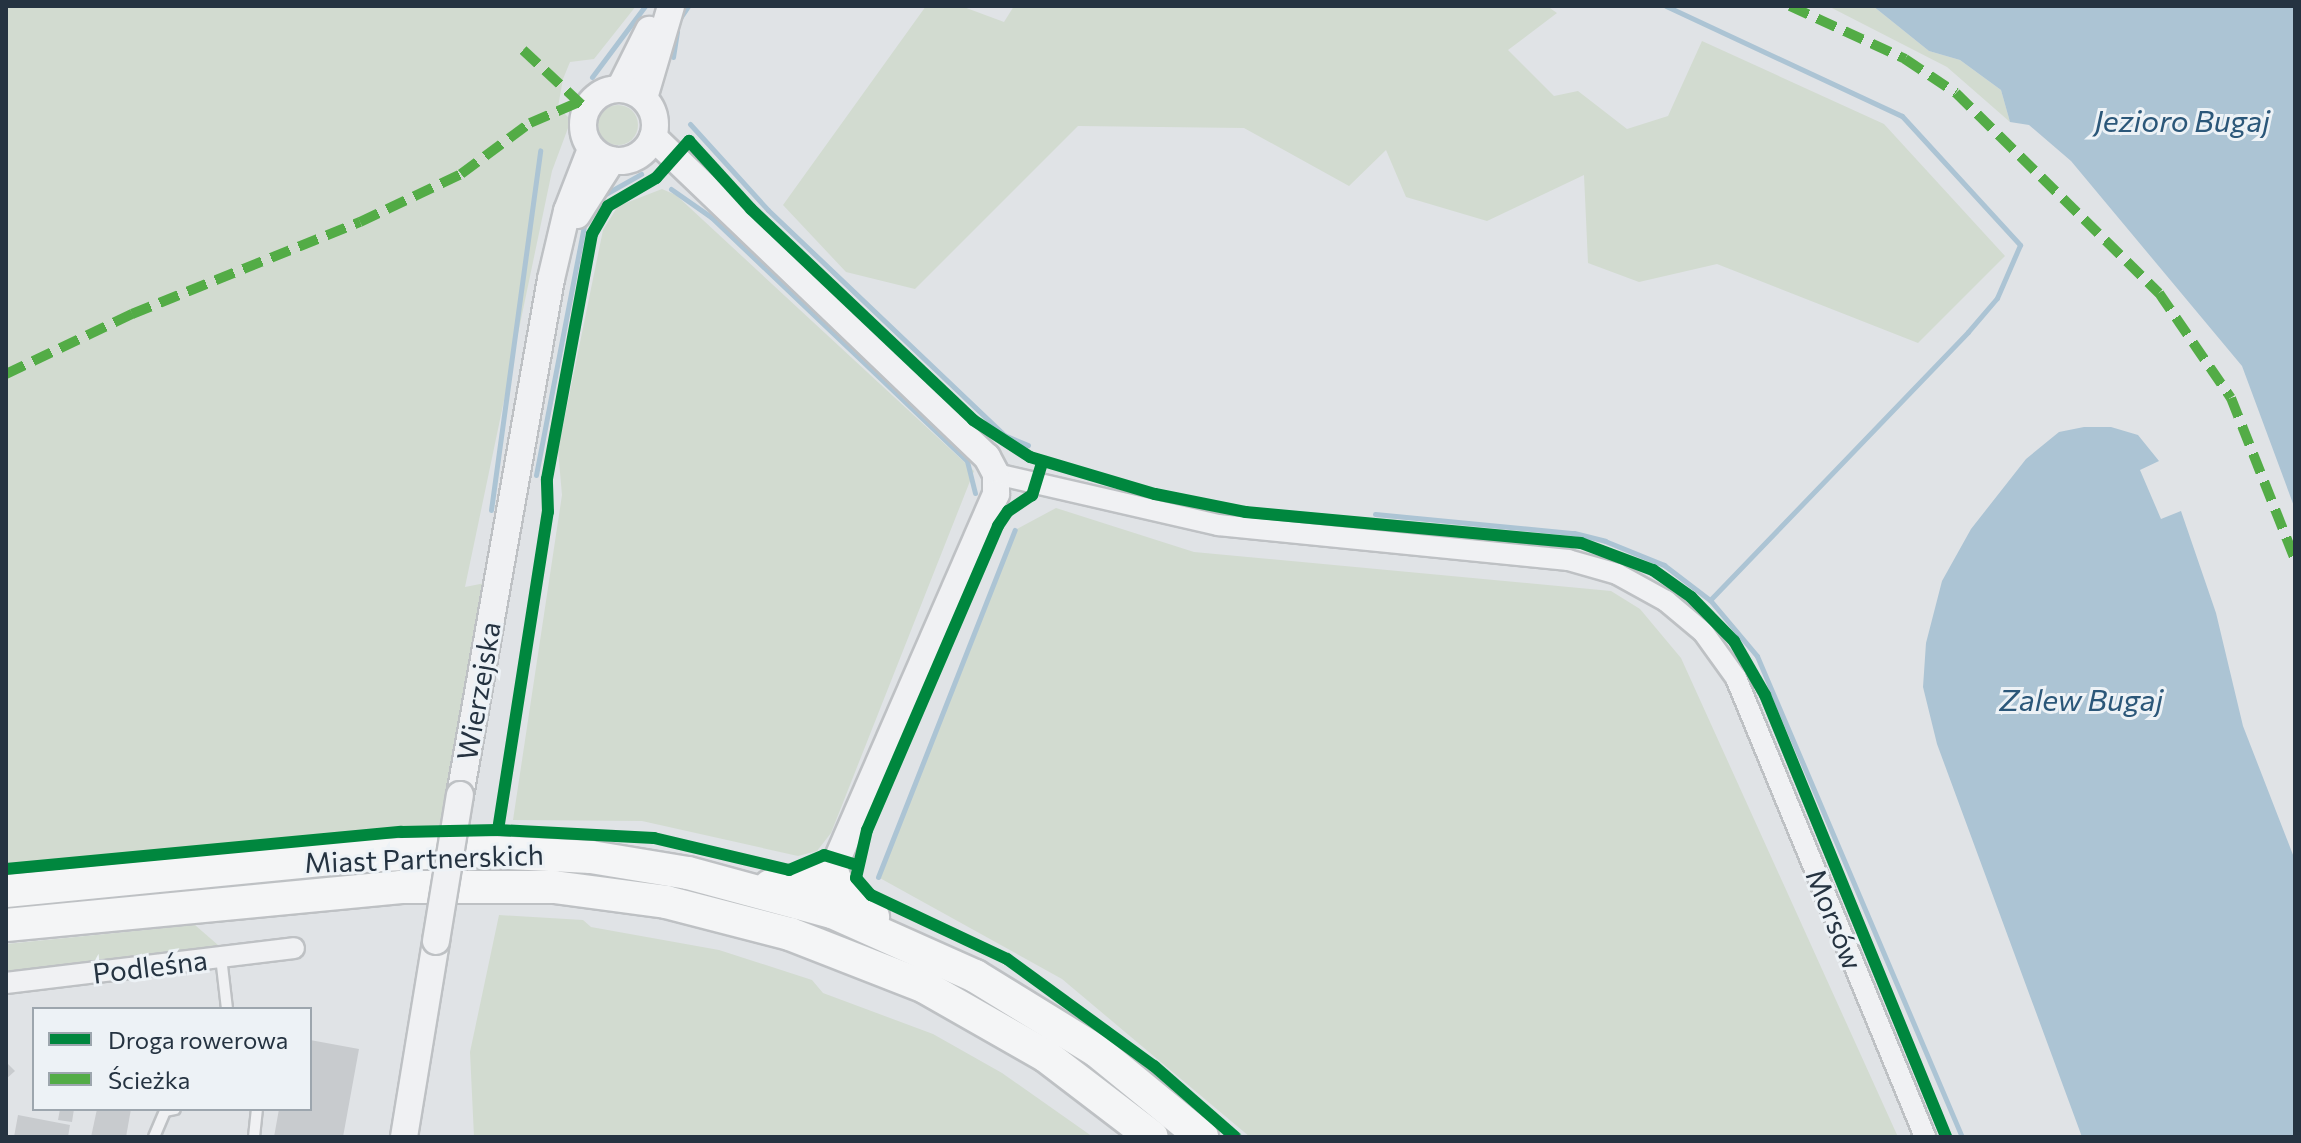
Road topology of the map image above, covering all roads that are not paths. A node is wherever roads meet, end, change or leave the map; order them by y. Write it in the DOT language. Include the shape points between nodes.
graph roads {
  1 [pos="662,6"];
  2 [pos="671,6"];
  3 [pos="632,93"];
  4 [pos="624,150"];
  5 [pos="996,474"];
  6 [pos="832,872"];
  7 [pos="751,887"];
  8 [pos="6,891"];
  9 [pos="6,925"];
  10 [pos="901,940"];
  11 [pos="294,948"];
  12 [pos="221,957"];
  13 [pos="6,983"];
  14 [pos="227,1007"];
  15 [pos="165,1111"];
  16 [pos="257,1111"];
  17 [pos="154,1137"];
  18 [pos="254,1137"];
  19 [pos="404,1137"];
  20 [pos="1152,1137"];
  21 [pos="1202,1137"];
  22 [pos="1925,1137"];
  1 -- 3 [label="street"];
  2 -- 3 [label="street"];
  3 -- 4 [label="street" via="654,116"];
  3 -- 4 [label="street" via="600,93 586,108 583,129"];
  4 -- 5 [label="street" via="717,203 987,457"];
  4 -- 19 [label="street, Wierzejska, bridge" via="559,246"];
  5 -- 6 [label="street" via="996,494"];
  5 -- 22 [label="street, Morsów" via="1218,525 1568,560 1617,574 1666,601 1703,632 1736,678"];
  6 -- 7 [label="main road" via="806,886"];
  6 -- 10 [label="main road" via="842,895"];
  7 -- 8 [label="main road, Miast Partnerskich" via="622,861 471,851 361,856"];
  7 -- 10 [label="main road, Miast Partnerskich"];
  9 -- 20 [label="main road, Miast Partnerskich" via="415,886 554,887 666,902 790,934 925,987 1046,1056"];
  10 -- 21 [label="main road, Miast Partnerskich" via="1067,1030"];
  11 -- 12 [label="street, Podleśna"];
  12 -- 13 [label="street, Podleśna"];
  12 -- 14 [label="lane"];
  15 -- 17 [label="lane"];
  16 -- 18 [label="lane"];
}
